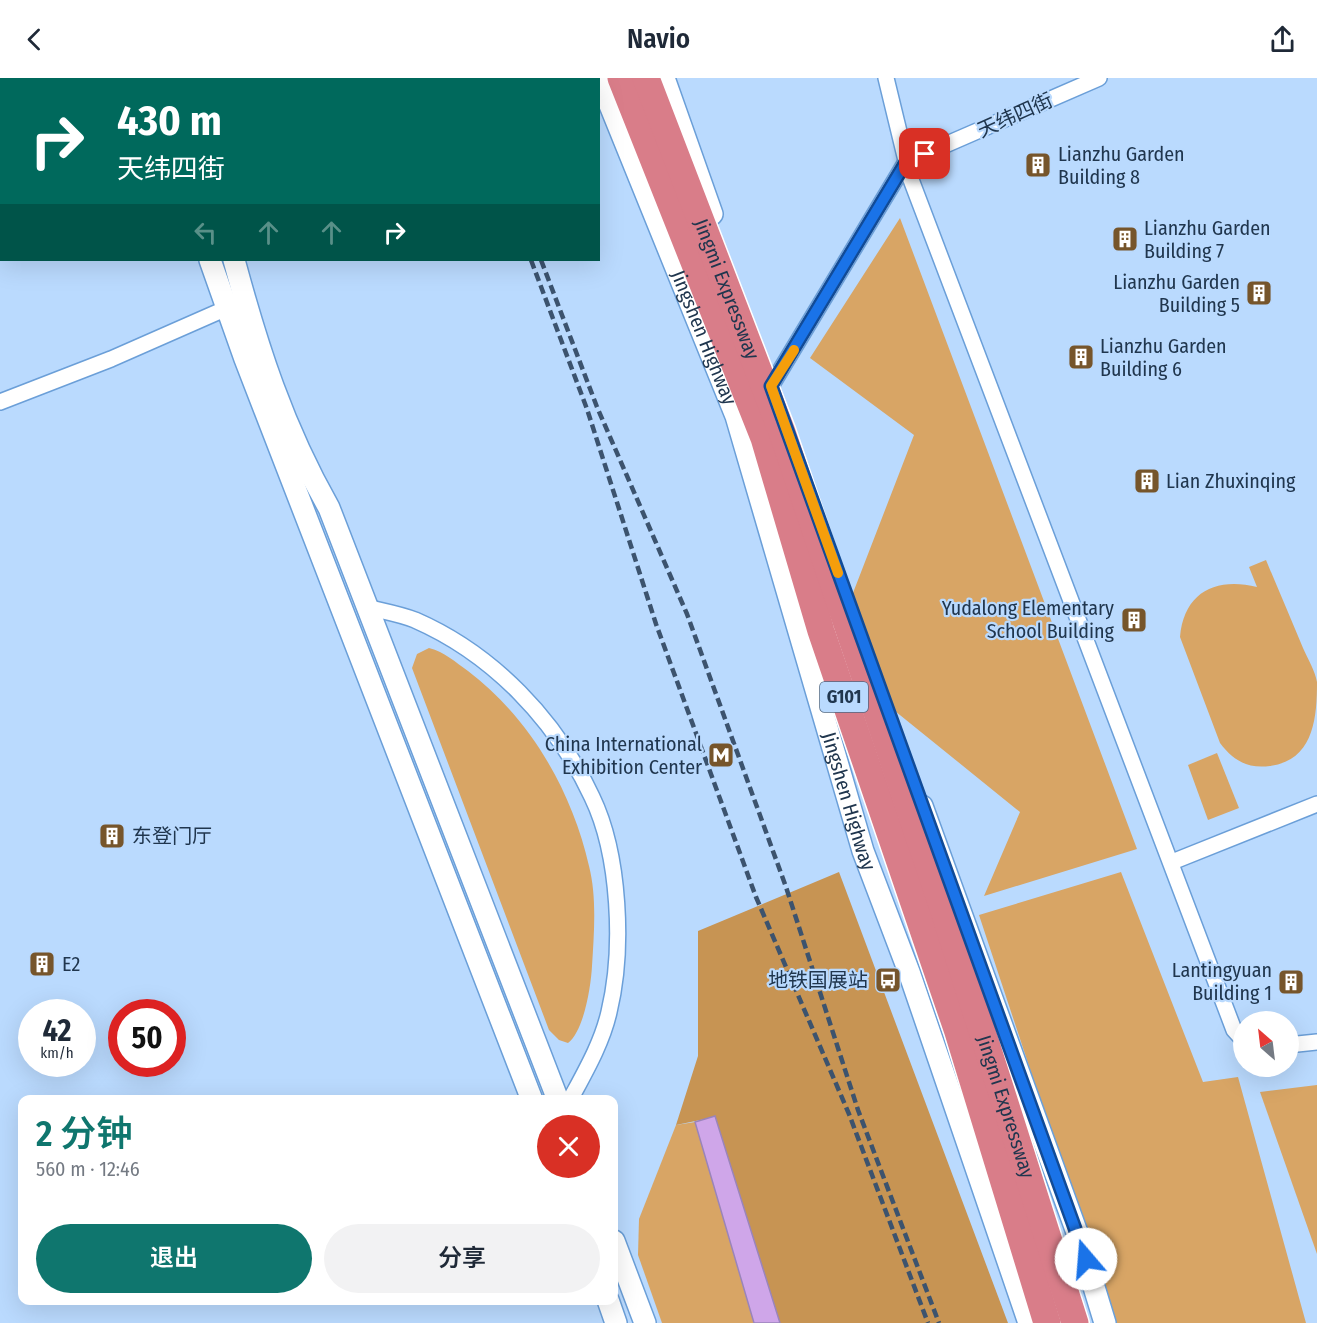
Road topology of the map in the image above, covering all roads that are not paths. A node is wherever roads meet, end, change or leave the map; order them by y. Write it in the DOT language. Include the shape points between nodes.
graph roads {
  1 [pos="621,78"];
  2 [pos="646,78"];
  3 [pos="664,78"];
  4 [pos="886,78"];
  5 [pos="1099,78"];
  6 [pos="600,83"];
  7 [pos="906,162"];
  8 [pos="210,261"];
  9 [pos="234,261"];
  10 [pos="227,308"];
  11 [pos="771,386"];
  12 [pos="0,402"];
  13 [pos="366,607"];
  14 [pos="1317,804"];
  15 [pos="1172,862"];
  16 [pos="1233,1027"];
  17 [pos="1317,1042"];
  18 [pos="1299,1044"];
  19 [pos="530,1095"];
  20 [pos="556,1095"];
  21 [pos="573,1095"];
  22 [pos="618,1251"];
  23 [pos="610,1305"];
  24 [pos="616,1323"];
  25 [pos="645,1323"];
  26 [pos="1029,1323"];
  27 [pos="1047,1323"];
  28 [pos="1075,1323"];
  29 [pos="1105,1323"];
  1 -- 27 [label="highway, Jingmi Expressway / G101" via="764,438 821,631 958,1032"];
  2 -- 28 [label="highway, Jingmi Expressway / G101" via="782,432 940,899"];
  3 -- 11 [label="main road, G101"];
  4 -- 7 [label="street"];
  5 -- 7 [label="street, 天纬四街"];
  6 -- 26 [label="main road, Jingshen Highway / G101" via="736,416 863,851 909,972"];
  7 -- 11 [label="street"];
  7 -- 15 [label="street"];
  8 -- 10 [label="main road"];
  9 -- 13 [label="main road" via="260,354 302,460 329,508"];
  10 -- 12 [label="street"];
  10 -- 19 [label="main road"];
  11 -- 29 [label="main road, G101" via="1079,1238"];
  13 -- 20 [label="main road"];
  13 -- 21 [label="street" via="414,620 461,645 502,676 528,699 554,733 593,797 609,847 617,948 609,1012 589,1066"];
  14 -- 15 [label="street"];
  15 -- 16 [label="street"];
  17 -- 18 [label="street"];
  22 -- 25 [label="main road"];
  23 -- 24 [label="main road"];
}
